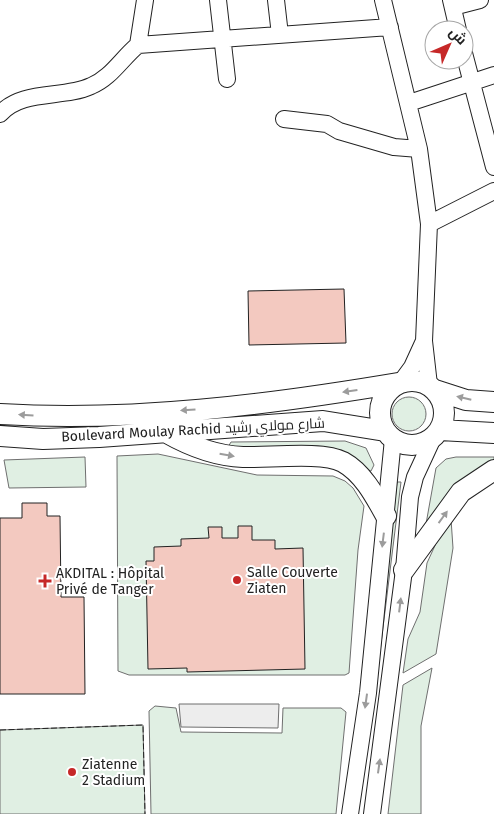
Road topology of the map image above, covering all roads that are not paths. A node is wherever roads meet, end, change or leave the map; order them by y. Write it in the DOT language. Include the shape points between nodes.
graph roads {
  1 [pos="145,0"];
  2 [pos="218,0"];
  3 [pos="276,0"];
  4 [pos="480,0"];
  5 [pos="386,2"];
  6 [pos="452,4"];
  7 [pos="456,20"];
  8 [pos="390,27"];
  9 [pos="280,35"];
  10 [pos="223,39"];
  11 [pos="138,45"];
  12 [pos="468,70"];
  13 [pos="494,76"];
  14 [pos="227,79"];
  15 [pos="471,82"];
  16 [pos="409,103"];
  17 [pos="0,114"];
  18 [pos="284,119"];
  19 [pos="419,149"];
  20 [pos="494,167"];
  21 [pos="494,191"];
  22 [pos="429,224"];
  23 [pos="424,341"];
  24 [pos="399,382"];
  25 [pos="432,387"];
  26 [pos="494,402"];
  27 [pos="0,414"];
  28 [pos="165,432"];
  29 [pos="494,433"];
  30 [pos="436,434"];
  31 [pos="389,435"];
  32 [pos="0,436"];
  33 [pos="494,470"];
  34 [pos="386,516"];
  35 [pos="404,570"];
  36 [pos="350,814"];
  37 [pos="372,814"];
  1 -- 11 [label="street"];
  2 -- 10 [label="street"];
  3 -- 9 [label="street"];
  4 -- 6 [label="street"];
  5 -- 8 [label="street"];
  6 -- 7 [label="street"];
  8 -- 9 [label="street"];
  8 -- 16 [label="street"];
  9 -- 10 [label="street"];
  10 -- 11 [label="street"];
  10 -- 14 [label="street"];
  11 -- 17 [label="street" via="107,76 90,87 13,102"];
  12 -- 15 [label="street"];
  13 -- 15 [label="street"];
  15 -- 16 [label="street"];
  15 -- 20 [label="street"];
  16 -- 19 [label="street"];
  18 -- 19 [label="street" via="327,124 339,131 394,147"];
  19 -- 22 [label="street"];
  21 -- 22 [label="street"];
  22 -- 23 [label="street"];
  23 -- 24 [label="street" via="412,367"];
  23 -- 25 [label="street"];
  24 -- 25 [label="main road" via="420,381"];
  24 -- 27 [label="main road, Boulevard Moulay Rachid شارع مولاي رشيد, one-way" via="222,408 98,416"];
  24 -- 31 [label="main road" via="382,399 380,421"];
  26 -- 25 [label="main road, one-way" via="466,400"];
  25 -- 30 [label="main road" via="442,399 444,409 444,420"];
  28 -- 31 [label="main road, Boulevard Moulay Rachid شارع مولاي رشيد" via="323,421"];
  28 -- 32 [label="main road, Boulevard Moulay Rachid شارع مولاي رشيد" via="43,439"];
  28 -- 34 [label="main road, one-way" via="197,447 225,455 327,457 342,461 362,479"];
  29 -- 30 [label="main road"];
  30 -- 31 [label="main road" via="424,443 413,445 402,444"];
  30 -- 35 [label="street" via="415,477 410,497"];
  31 -- 34 [label="street"];
  35 -- 33 [label="main road, one-way" via="461,492"];
  34 -- 36 [label="street, one-way" via="368,693"];
  37 -- 35 [label="street, one-way"];
}
